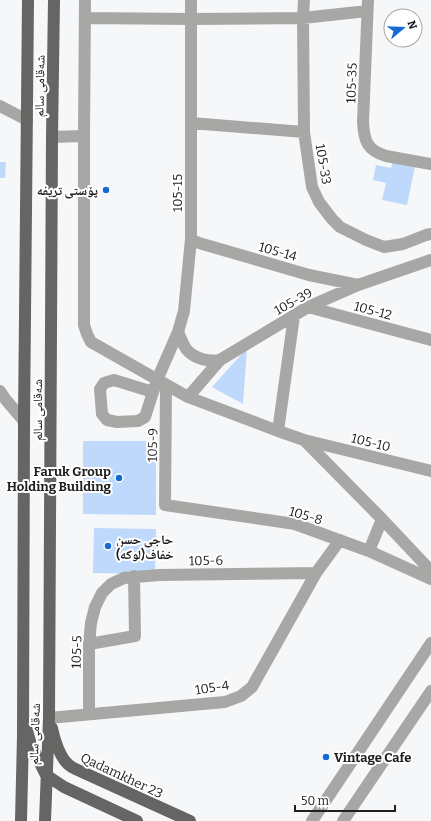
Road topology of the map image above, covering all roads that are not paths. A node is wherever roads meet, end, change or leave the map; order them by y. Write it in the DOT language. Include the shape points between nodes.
graph roads {
  1 [pos="28,0"];
  2 [pos="54,0"];
  3 [pos="85,0"];
  4 [pos="190,0"];
  5 [pos="304,0"];
  6 [pos="367,5"];
  7 [pos="85,18"];
  8 [pos="303,18"];
  9 [pos="191,19"];
  10 [pos="0,106"];
  11 [pos="27,120"];
  12 [pos="191,123"];
  13 [pos="304,132"];
  14 [pos="84,136"];
  15 [pos="52,137"];
  16 [pos="431,164"];
  17 [pos="431,234"];
  18 [pos="191,240"];
  19 [pos="431,260"];
  20 [pos="358,285"];
  21 [pos="308,307"];
  22 [pos="294,316"];
  23 [pos="178,332"];
  24 [pos="431,340"];
  25 [pos="220,360"];
  26 [pos="162,383"];
  27 [pos="0,391"];
  28 [pos="153,392"];
  29 [pos="188,397"];
  30 [pos="24,420"];
  31 [pos="278,431"];
  32 [pos="304,440"];
  33 [pos="431,471"];
  34 [pos="165,505"];
  35 [pos="382,519"];
  36 [pos="340,540"];
  37 [pos="369,551"];
  38 [pos="431,571"];
  39 [pos="316,573"];
  40 [pos="134,576"];
  41 [pos="431,579"];
  42 [pos="102,594"];
  43 [pos="431,643"];
  44 [pos="89,644"];
  45 [pos="431,691"];
  46 [pos="23,707"];
  47 [pos="88,714"];
  48 [pos="49,718"];
  49 [pos="46,775"];
  50 [pos="21,821"];
  51 [pos="45,821"];
  52 [pos="137,821"];
  53 [pos="190,821"];
  54 [pos="312,821"];
  55 [pos="343,821"];
  1 -- 11 [label="main road, شەقامی سالم"];
  2 -- 15 [label="main road, شەقامی سالم"];
  3 -- 7 [label="street, 105-10"];
  4 -- 9 [label="street, 105-15"];
  5 -- 8 [label="street, 105-33"];
  6 -- 8 [label="street"];
  6 -- 16 [label="street, 105-35" via="363,122 368,145 386,156"];
  7 -- 9 [label="street"];
  7 -- 14 [label="street, 105-10"];
  8 -- 9 [label="street"];
  8 -- 13 [label="street, 105-33"];
  9 -- 12 [label="street, 105-15"];
  10 -- 11 [label="street"];
  11 -- 30 [label="main road, شەقامی سالم"];
  12 -- 13 [label="street"];
  12 -- 18 [label="street, 105-15"];
  13 -- 17 [label="street, 105-33" via="312,187 318,202 336,223 384,247 403,244"];
  14 -- 15 [label="street"];
  14 -- 26 [label="street, 105-10" via="84,325 91,342"];
  15 -- 48 [label="main road, شەقامی سالم"];
  18 -- 20 [label="street, 105-14" via="310,275"];
  18 -- 23 [label="street, 105-15" via="184,310"];
  19 -- 20 [label="street, 105-39"];
  20 -- 21 [label="street, 105-39"];
  21 -- 22 [label="street, 105-39"];
  21 -- 24 [label="street, 105-12"];
  22 -- 25 [label="street, 105-39"];
  22 -- 31 [label="street"];
  23 -- 25 [label="street" via="182,343 197,357 204,360"];
  23 -- 26 [label="street, 105-15"];
  25 -- 29 [label="street, 105-39"];
  26 -- 28 [label="street, 105-15"];
  26 -- 29 [label="street, 105-10"];
  26 -- 34 [label="street, 105-9"];
  27 -- 30 [label="street"];
  28 -- 28 [label="street" via="114,380 104,383 100,389 102,414 107,420 117,422 138,421 145,417"];
  29 -- 31 [label="street, 105-10"];
  30 -- 46 [label="main road, شەقامی سالم"];
  31 -- 32 [label="street, 105-10"];
  32 -- 33 [label="street, 105-10"];
  32 -- 35 [label="street"];
  34 -- 36 [label="street, 105-8" via="295,524"];
  35 -- 37 [label="street"];
  35 -- 38 [label="street"];
  36 -- 37 [label="street, 105-8"];
  36 -- 39 [label="street, 105-4"];
  37 -- 41 [label="street, 105-8"];
  39 -- 40 [label="street, 105-6"];
  39 -- 47 [label="street, 105-4" via="252,687 241,696 225,702"];
  40 -- 42 [label="street, 105-6" via="111,584"];
  40 -- 44 [label="street" via="135,636"];
  42 -- 44 [label="street, 105-5" via="93,615"];
  43 -- 54 [label="street"];
  44 -- 47 [label="street, 105-5"];
  45 -- 55 [label="street"];
  46 -- 49 [label="main road" via="31,745"];
  46 -- 50 [label="main road, شەقامی سالم"];
  47 -- 48 [label="street, 105-4"];
  48 -- 49 [label="main road, شەقامی سالم"];
  48 -- 53 [label="main road, Qadamkher 23" via="58,748 68,765"];
  49 -- 51 [label="main road, شەقامی سالم"];
  49 -- 52 [label="main road" via="64,787"];
}
